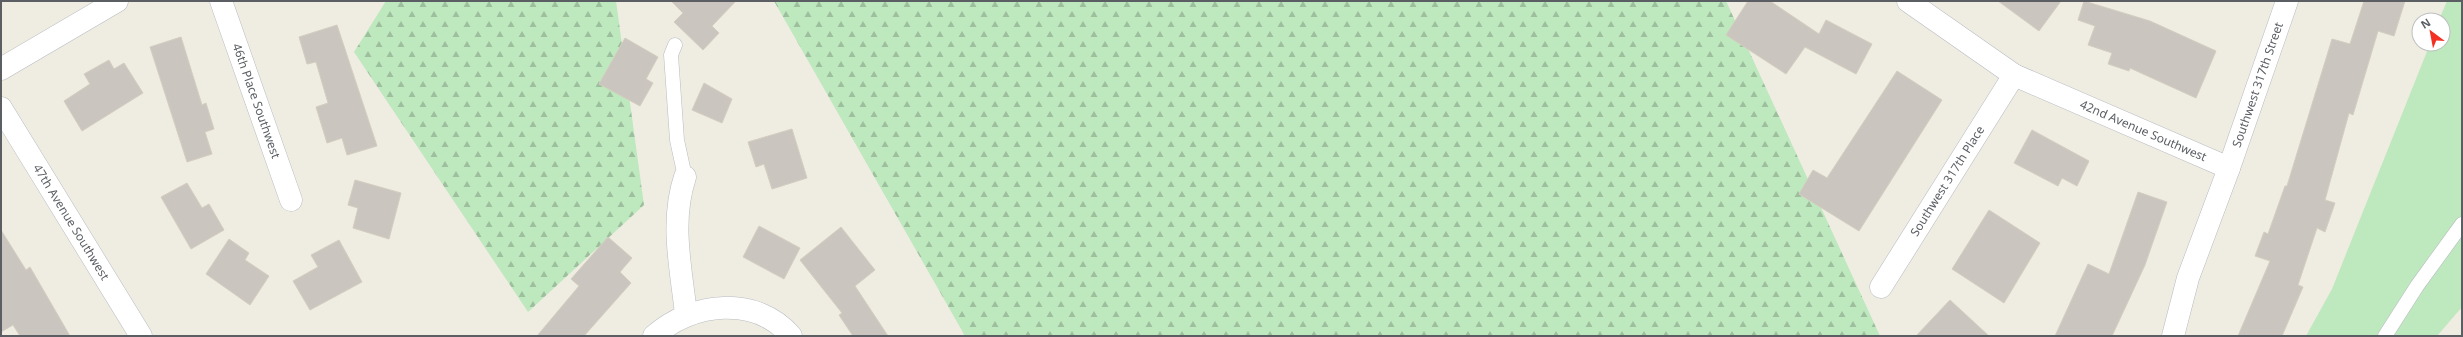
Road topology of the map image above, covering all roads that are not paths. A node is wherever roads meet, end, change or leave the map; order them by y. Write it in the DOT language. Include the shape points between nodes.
graph roads {
  1 [pos="117,1"];
  2 [pos="222,1"];
  3 [pos="1908,1"];
  4 [pos="2287,1"];
  5 [pos="676,45"];
  6 [pos="1,69"];
  7 [pos="2014,75"];
  8 [pos="1,108"];
  9 [pos="2229,168"];
  10 [pos="685,177"];
  11 [pos="291,200"];
  12 [pos="2462,224"];
  13 [pos="1882,287"];
  14 [pos="686,314"];
  15 [pos="141,336"];
  16 [pos="654,336"];
  17 [pos="791,336"];
  18 [pos="2173,336"];
  19 [pos="2385,336"];
  1 -- 6 [label="street"];
  2 -- 11 [label="street, 46th Place Southwest"];
  3 -- 7 [label="street, 42nd Avenue Southwest"];
  4 -- 9 [label="street, Southwest 317th Street"];
  5 -- 10 [label="lane" via="671,55 672,71 677,140"];
  7 -- 9 [label="street, 42nd Avenue Southwest"];
  7 -- 13 [label="street, Southwest 317th Place"];
  8 -- 15 [label="street, 47th Avenue Southwest"];
  9 -- 18 [label="street" via="2188,278"];
  10 -- 14 [label="street" via="677,213"];
  12 -- 19 [label="lane" via="2420,280"];
  14 -- 16 [label="street" via="668,323"];
  14 -- 17 [label="street" via="702,310 748,309 776,320"];
}
